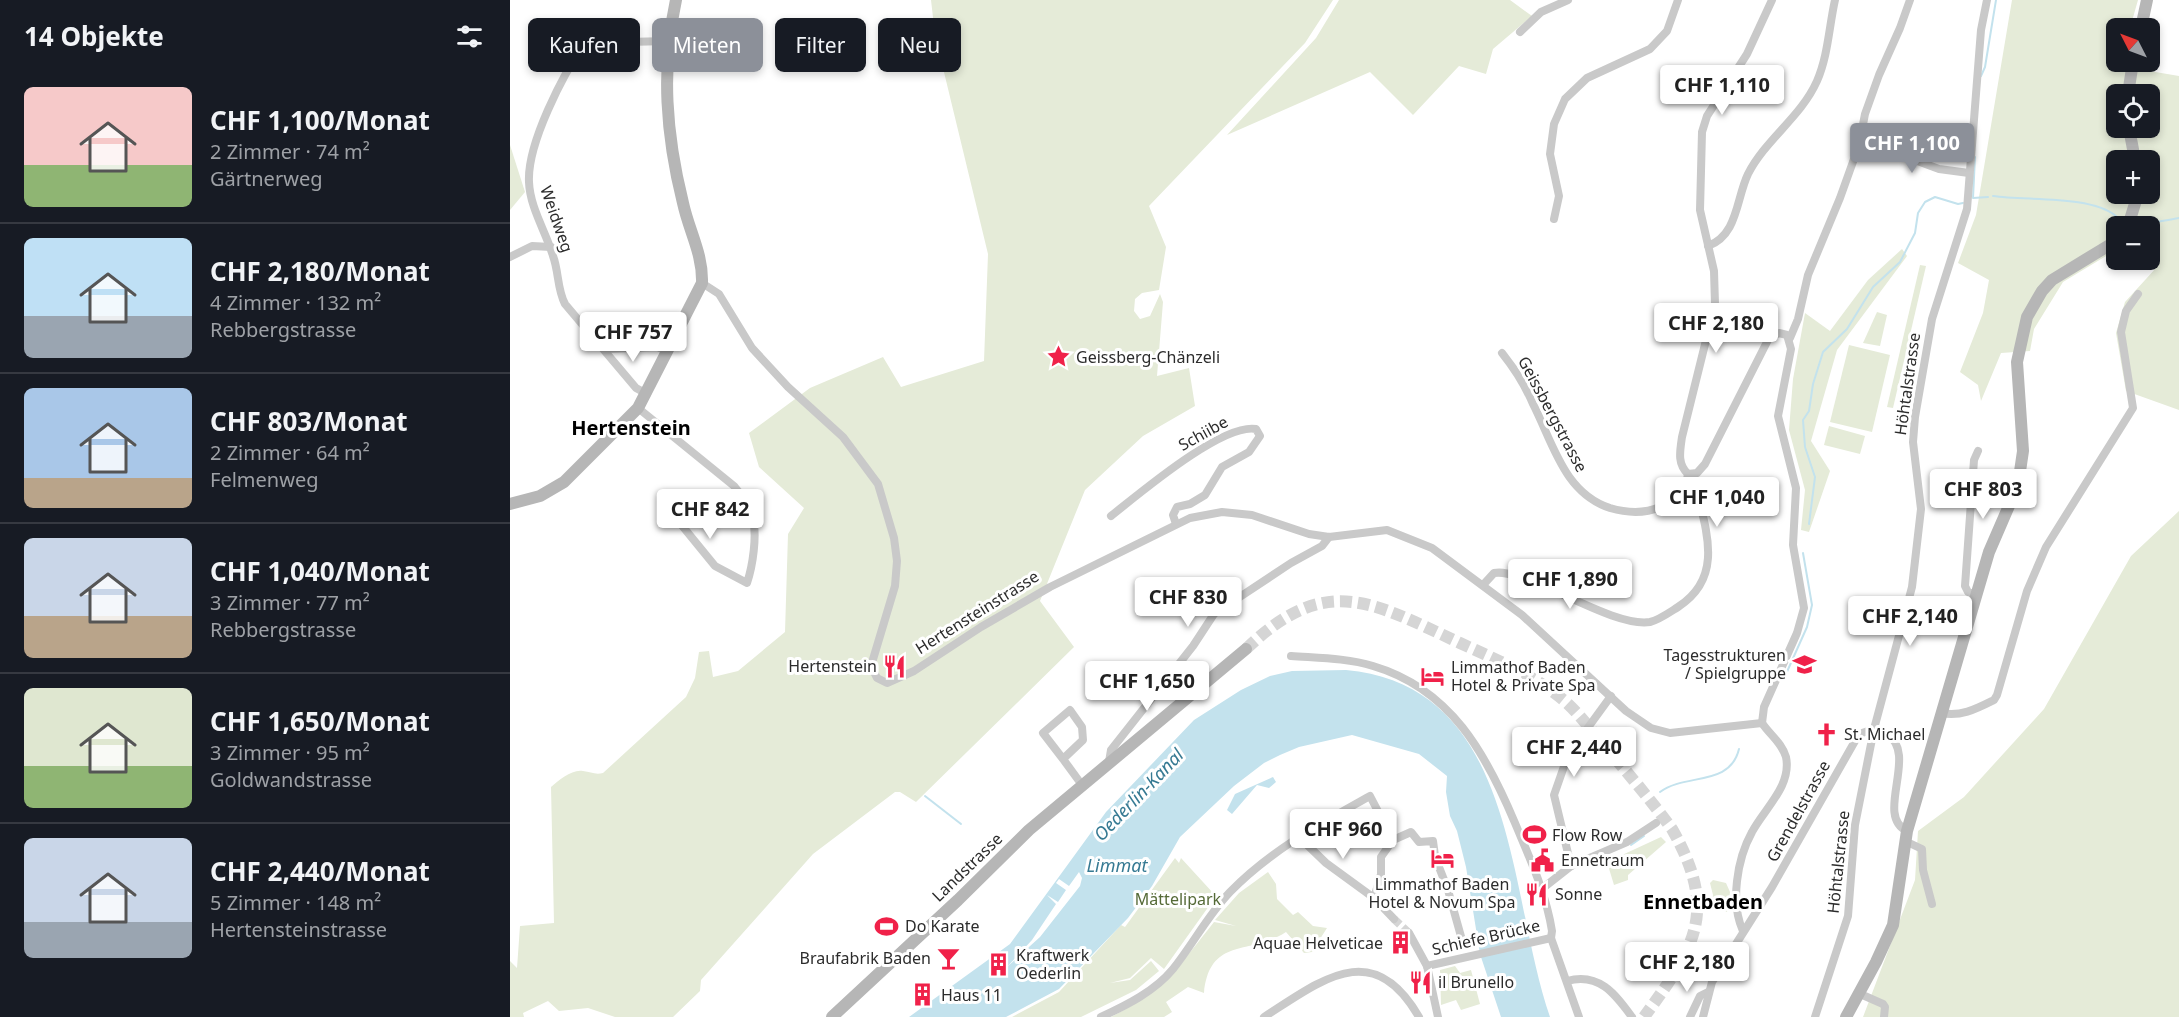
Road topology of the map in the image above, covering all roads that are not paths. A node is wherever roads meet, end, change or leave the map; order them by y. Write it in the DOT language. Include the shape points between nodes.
graph roads {
  1 [pos="676,0"];
  2 [pos="1568,0"];
  3 [pos="1678,0"];
  4 [pos="1772,0"];
  5 [pos="1835,0"];
  6 [pos="1910,0"];
  7 [pos="1987,0"];
  8 [pos="2147,0"];
  9 [pos="672,18"];
  10 [pos="2143,18"];
  11 [pos="1520,32"];
  12 [pos="652,41"];
  13 [pos="666,72"];
  14 [pos="1858,145"];
  15 [pos="1969,173"];
  16 [pos="1554,219"];
  17 [pos="1708,246"];
  18 [pos="551,247"];
  19 [pos="2106,247"];
  20 [pos="510,257"];
  21 [pos="702,283"];
  22 [pos="2138,294"];
  23 [pos="1790,338"];
  24 [pos="605,349"];
  25 [pos="668,351"];
  26 [pos="1502,352"];
  27 [pos="647,394"];
  28 [pos="638,408"];
  29 [pos="1978,451"];
  30 [pos="1690,475"];
  31 [pos="510,504"];
  32 [pos="666,506"];
  33 [pos="1111,516"];
  34 [pos="1176,524"];
  35 [pos="1329,537"];
  36 [pos="1483,585"];
  37 [pos="1977,595"];
  38 [pos="1243,652"];
  39 [pos="1291,656"];
  40 [pos="1611,696"];
  41 [pos="1941,713"];
  42 [pos="1762,723"];
  43 [pos="1874,729"];
  44 [pos="1063,759"];
  45 [pos="1109,762"];
  46 [pos="1083,785"];
  47 [pos="1656,822"];
  48 [pos="1298,836"];
  49 [pos="1906,836"];
  50 [pos="1393,840"];
  51 [pos="1571,866"];
  52 [pos="1543,888"];
  53 [pos="1374,898"];
  54 [pos="1932,904"];
  55 [pos="1394,919"];
  56 [pos="1743,931"];
  57 [pos="1409,933"];
  58 [pos="1551,938"];
  59 [pos="1462,940"];
  60 [pos="1427,966"];
  61 [pos="1567,981"];
  62 [pos="1708,992"];
  63 [pos="1858,993"];
  64 [pos="832,1017"];
  65 [pos="1101,1017"];
  66 [pos="1264,1017"];
  67 [pos="1419,1017"];
  68 [pos="1438,1017"];
  69 [pos="1579,1017"];
  70 [pos="1632,1017"];
  71 [pos="1690,1017"];
  72 [pos="1703,1017"];
  73 [pos="1815,1017"];
  74 [pos="1846,1017"];
  75 [pos="1884,1017"];
  1 -- 9 [label="main road"];
  2 -- 11 [label="street" via="1541,12"];
  3 -- 16 [label="street" via="1667,32 1650,49 1587,78 1564,99 1554,124 1550,154 1559,196"];
  4 -- 17 [label="street" via="1747,54 1704,123 1699,184 1701,220"];
  5 -- 17 [label="street" via="1817,81 1801,107 1756,160 1726,235"];
  6 -- 14 [label="street" via="1865,114"];
  7 -- 15 [label="street, Höhtalstrasse"];
  8 -- 10 [label="main road"];
  12 -- 18 [label="street, Weidweg" via="585,43 579,51 532,158 529,182"];
  13 -- 21 [label="main road" via="671,156 697,247"];
  14 -- 15 [label="street" via="1885,149 1938,169"];
  14 -- 23 [label="street" via="1808,275"];
  15 -- 43 [label="street, Höhtalstrasse" via="1967,209 1932,319 1915,417 1913,442 1921,509 1912,587"];
  17 -- 30 [label="street" via="1715,304 1682,437 1680,459 1682,468"];
  18 -- 20 [label="street" via="532,246"];
  18 -- 24 [label="street, Weidweg" via="560,295"];
  19 -- 37 [label="main road" via="2052,280 2027,317 2017,362 2023,435 2021,475 1989,552"];
  21 -- 25 [label="main road"];
  21 -- 34 [label="street, Hertensteinstrasse" via="719,294 752,348 843,437 878,484 897,561 895,586 871,666 882,681 886,683 914,671 1037,594"];
  22 -- 41 [label="street" via="2126,311 2121,332 2133,408 2046,547 2027,591 1994,700 1964,714"];
  23 -- 30 [label="street, Geissbergstrasse" via="1779,333 1770,338 1705,464"];
  23 -- 42 [label="street" via="1778,416 1796,488 1793,545 1804,608 1764,707"];
  24 -- 25 [label="street" via="657,347"];
  24 -- 27 [label="street, Weidweg" via="636,388"];
  25 -- 27 [label="main road"];
  26 -- 30 [label="street, Geissbergstrasse" via="1534,404 1564,470 1576,487 1594,501 1623,512 1650,510 1682,493"];
  27 -- 28 [label="main road"];
  28 -- 31 [label="main road" via="564,482 540,496"];
  28 -- 32 [label="street" via="734,486 750,508 754,527 747,583 715,566"];
  29 -- 37 [label="street" via="1974,460 1965,586"];
  30 -- 36 [label="street" via="1710,556 1707,575 1692,597 1651,622 1613,616 1551,587 1504,573 1491,574"];
  33 -- 34 [label="street, Schiibe" via="1178,464 1221,438 1240,430 1256,429 1260,436 1256,445 1222,467 1201,499 1177,507 1173,515"];
  34 -- 35 [label="street, Hertensteinstrasse" via="1207,513 1240,513"];
  35 -- 36 [label="street, Hertensteinstrasse" via="1393,531 1439,552"];
  35 -- 45 [label="street" via="1322,546 1214,614 1111,750"];
  36 -- 40 [label="street, Hertensteinstrasse" via="1550,639"];
  37 -- 41 [label="main road"];
  38 -- 45 [label="main road, Landstrasse"];
  39 -- 52 [label="street" via="1372,665 1423,691 1445,708 1489,763"];
  40 -- 42 [label="street, Hertensteinstrasse" via="1644,726 1658,731 1728,729"];
  40 -- 51 [label="street" via="1573,748 1554,795"];
  41 -- 49 [label="main road"];
  42 -- 56 [label="street" via="1780,744 1787,766 1784,782 1744,850 1737,905"];
  43 -- 49 [label="street" via="1892,737 1897,746 1894,817"];
  43 -- 56 [label="street, Grendelstrasse" via="1859,734"];
  43 -- 73 [label="street, Höhtalstrasse" via="1855,825 1848,916"];
  44 -- 44 [label="street" via="1083,740 1082,728 1070,710 1043,733"];
  44 -- 46 [label="street"];
  45 -- 46 [label="main road, Landstrasse"];
  46 -- 64 [label="main road, Landstrasse" via="1020,839"];
  47 -- 51 [label="street" via="1627,842"];
  48 -- 50 [label="street" via="1370,796"];
  48 -- 53 [label="street" via="1326,863"];
  48 -- 65 [label="street" via="1232,889 1160,982 1131,1003"];
  49 -- 54 [label="street" via="1922,849"];
  49 -- 63 [label="main road" via="1893,925"];
  50 -- 53 [label="street" via="1381,857"];
  50 -- 59 [label="street" via="1411,832 1419,842 1433,840"];
  51 -- 52 [label="street"];
  52 -- 58 [label="street"];
  53 -- 55 [label="street"];
  56 -- 62 [label="street, Grendelstrasse"];
  57 -- 60 [label="street"];
  58 -- 60 [label="street, Schiefe Brücke"];
  58 -- 61 [label="street"];
  60 -- 68 [label="street"];
  61 -- 69 [label="street"];
  61 -- 70 [label="street" via="1583,978 1609,987"];
  62 -- 71 [label="street, Grendelstrasse" via="1700,996"];
  62 -- 72 [label="street"];
  63 -- 74 [label="main road"];
  63 -- 75 [label="street" via="1882,1004"];
  66 -- 67 [label="street" via="1330,976 1359,973 1381,976 1407,997"];
}
